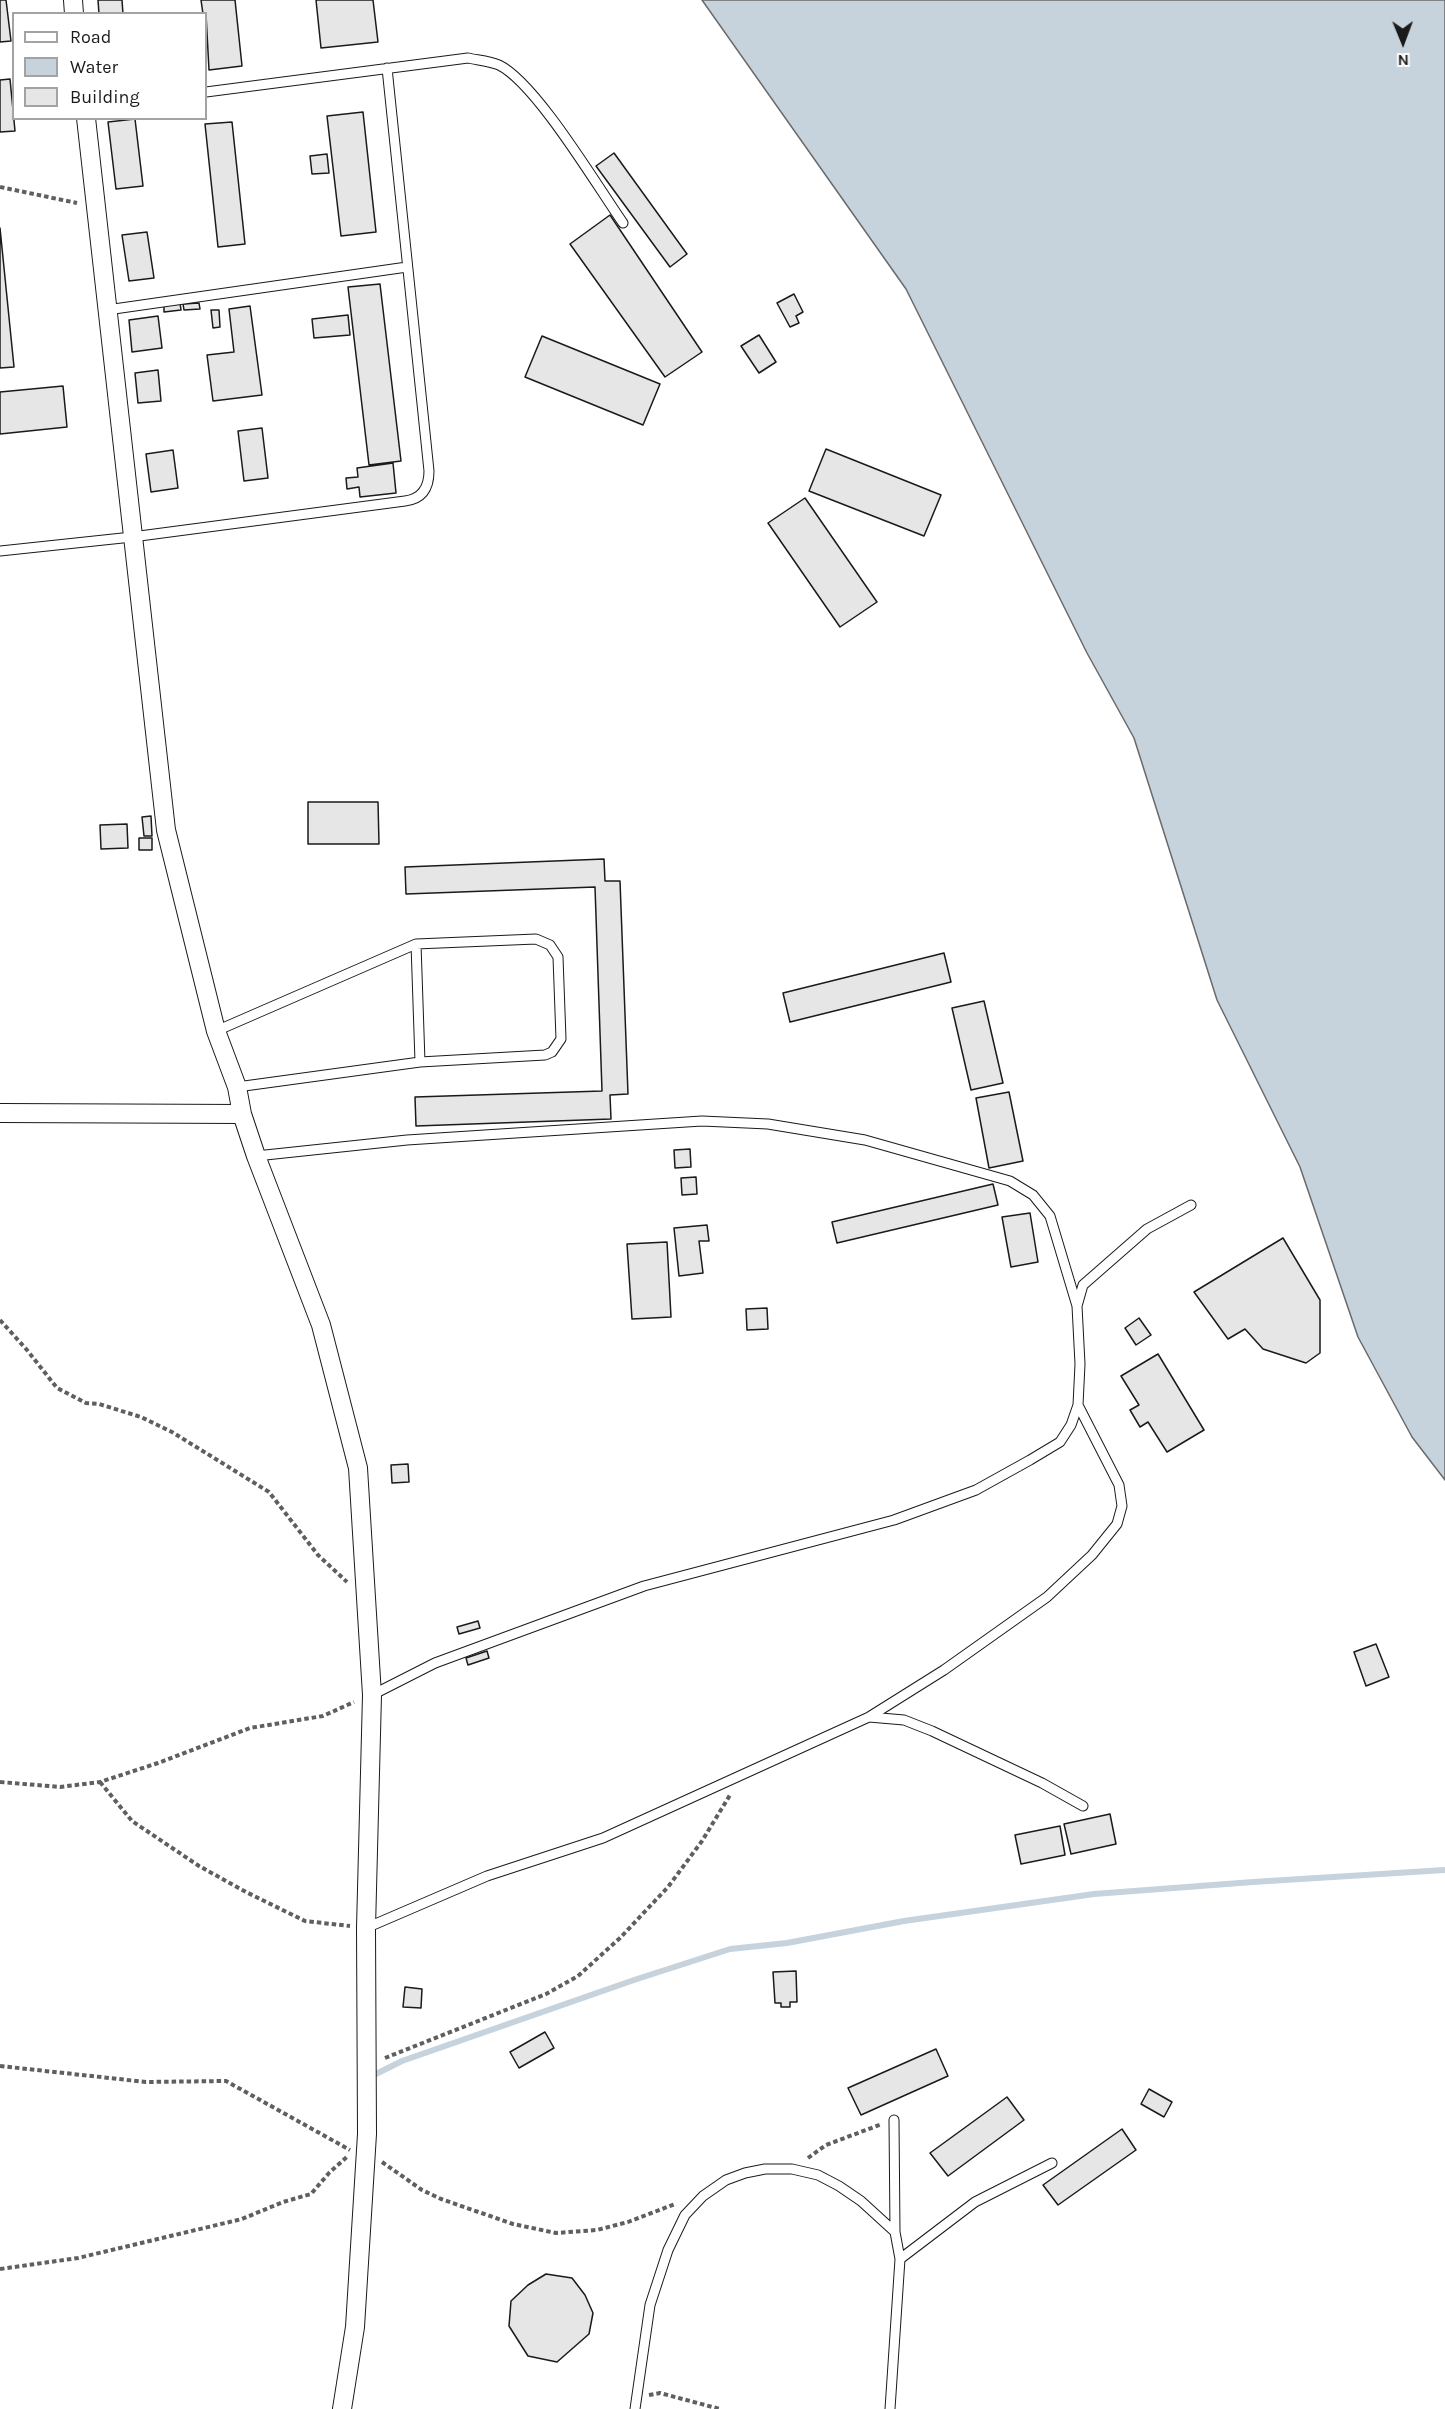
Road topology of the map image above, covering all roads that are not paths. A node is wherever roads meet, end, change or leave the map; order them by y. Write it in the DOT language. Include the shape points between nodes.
graph roads {
  1 [pos="387,68"];
  2 [pos="207,92"];
  3 [pos="86,120"];
  4 [pos="623,223"];
  5 [pos="407,267"];
  6 [pos="107,310"];
  7 [pos="132,537"];
  8 [pos="0,552"];
  9 [pos="416,944"];
  10 [pos="216,1031"];
  11 [pos="420,1062"];
  12 [pos="237,1088"];
  13 [pos="0,1113"];
  14 [pos="242,1114"];
  15 [pos="256,1156"];
  16 [pos="1191,1205"];
  17 [pos="1077,1306"];
  18 [pos="1078,1405"];
  19 [pos="372,1695"];
  20 [pos="869,1717"];
  21 [pos="1083,1806"];
  22 [pos="366,1928"];
  23 [pos="894,2120"];
  24 [pos="1052,2163"];
  25 [pos="895,2232"];
  26 [pos="900,2259"];
  27 [pos="342,2409"];
  28 [pos="635,2409"];
  29 [pos="890,2409"];
  1 -- 2 [label="lane"];
  1 -- 4 [label="lane" via="468,58 498,65 521,82 549,116"];
  1 -- 5 [label="lane"];
  3 -- 6 [label="street"];
  5 -- 6 [label="lane"];
  5 -- 7 [label="lane" via="429,471 424,492 412,500"];
  6 -- 7 [label="street"];
  7 -- 8 [label="lane"];
  7 -- 10 [label="street" via="166,830"];
  9 -- 10 [label="lane"];
  9 -- 11 [label="lane"];
  9 -- 11 [label="lane" via="536,939 550,945 558,957 561,1039 552,1052 538,1057"];
  10 -- 12 [label="street"];
  11 -- 12 [label="lane"];
  12 -- 14 [label="street"];
  13 -- 14 [label="street"];
  14 -- 15 [label="street"];
  15 -- 17 [label="lane" via="407,1140 702,1121 768,1124 865,1140 1010,1181 1033,1195 1050,1216"];
  15 -- 19 [label="street" via="321,1325 358,1468"];
  16 -- 17 [label="lane" via="1147,1229 1092,1275 1083,1285"];
  17 -- 18 [label="lane"];
  18 -- 19 [label="lane" via="1060,1442 976,1490 894,1520 644,1586 435,1663"];
  18 -- 20 [label="lane" via="1119,1485 1122,1506 1117,1524 1092,1556 1047,1597"];
  19 -- 22 [label="street"];
  20 -- 21 [label="lane" via="904,1720 932,1731"];
  20 -- 22 [label="lane" via="603,1838 487,1876"];
  22 -- 27 [label="street" via="366,2154 356,2327"];
  23 -- 25 [label="lane"];
  24 -- 26 [label="lane" via="975,2202"];
  25 -- 26 [label="lane"];
  25 -- 28 [label="lane" via="861,2201 818,2175 792,2169 765,2169 726,2180 685,2215 668,2250 650,2304"];
  26 -- 29 [label="lane"];
}
